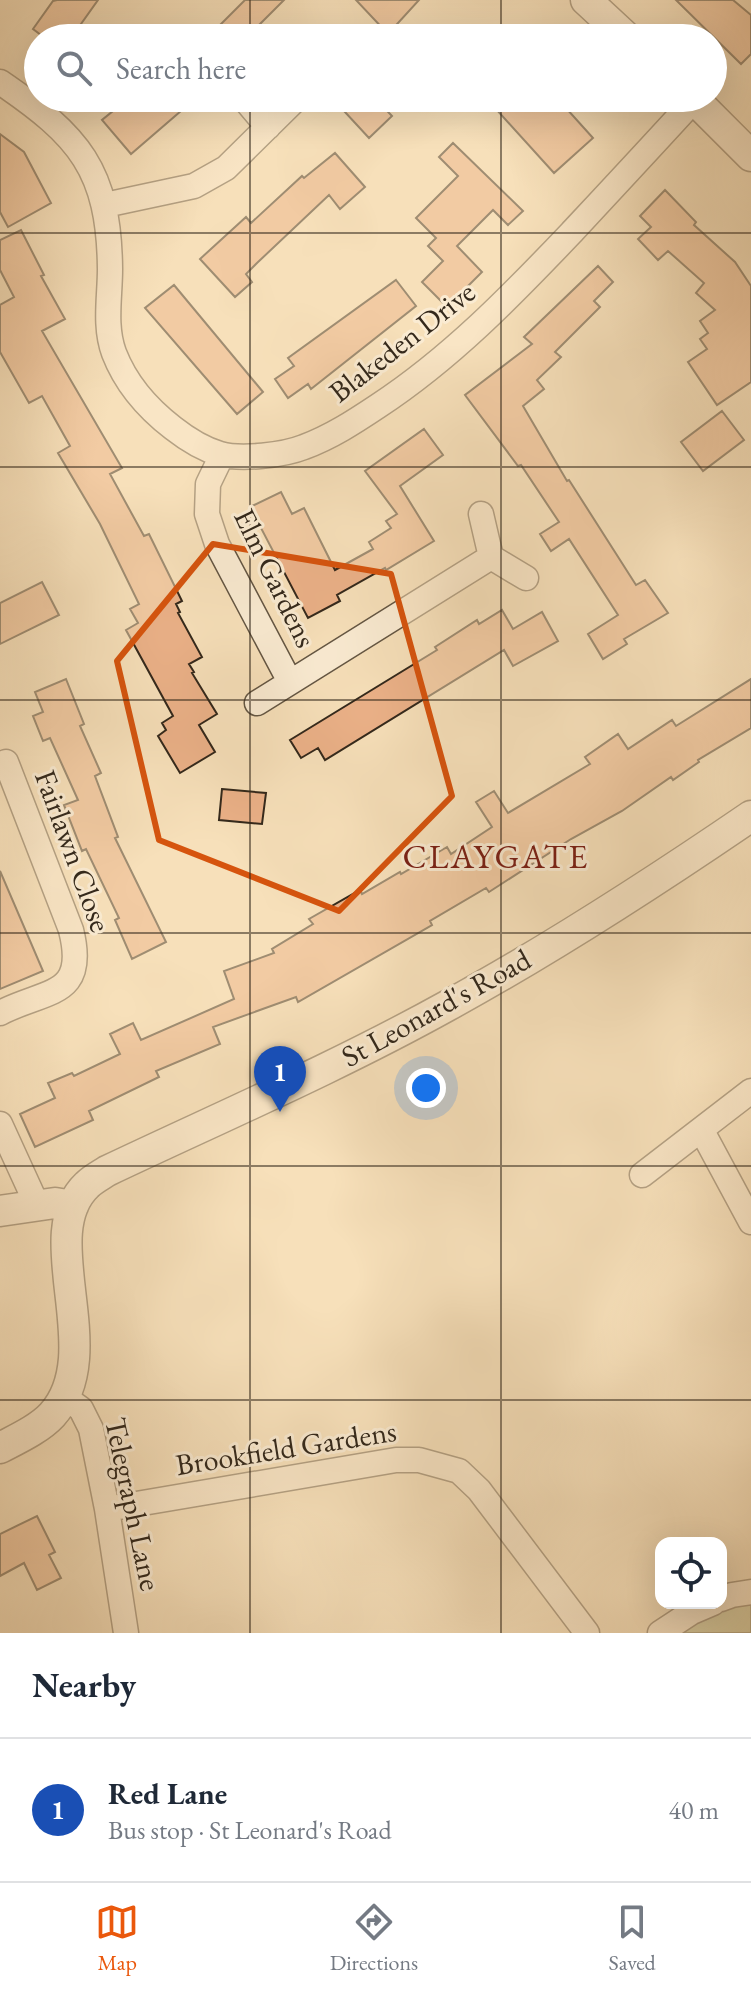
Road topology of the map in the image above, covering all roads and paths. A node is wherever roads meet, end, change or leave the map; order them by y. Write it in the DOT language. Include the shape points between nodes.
graph roads {
  1 [pos="586,0"];
  2 [pos="612,24"];
  3 [pos="0,82"];
  4 [pos="24,98"];
  5 [pos="43,112"];
  6 [pos="255,112"];
  7 [pos="283,112"];
  8 [pos="682,112"];
  9 [pos="707,112"];
  10 [pos="268,127"];
  11 [pos="751,156"];
  12 [pos="105,205"];
  13 [pos="222,455"];
  14 [pos="481,514"];
  15 [pos="491,557"];
  16 [pos="526,578"];
  17 [pos="290,682"];
  18 [pos="257,703"];
  19 [pos="6,762"];
  20 [pos="751,816"];
  21 [pos="0,1013"];
  22 [pos="751,1091"];
  23 [pos="0,1124"];
  24 [pos="702,1131"];
  25 [pos="642,1175"];
  26 [pos="37,1205"];
  27 [pos="73,1206"];
  28 [pos="0,1211"];
  29 [pos="751,1222"];
  30 [pos="63,1396"];
  31 [pos="0,1448"];
  32 [pos="107,1509"];
  33 [pos="751,1592"];
  34 [pos="727,1597"];
  35 [pos="699,1609"];
  36 [pos="126,1633"];
  37 [pos="587,1633"];
  38 [pos="660,1633"];
  1 -- 2 [label="street"];
  3 -- 4 [label="street, Blakeden Drive"];
  5 -- 12 [label="street, Blakeden Drive" via="70,136"];
  6 -- 10 [label="street"];
  7 -- 10 [label="street"];
  8 -- 13 [label="street, Blakeden Drive" via="504,304 401,391 301,449"];
  9 -- 11 [label="street"];
  10 -- 12 [label="street" via="226,168 194,186"];
  12 -- 13 [label="street, Blakeden Drive" via="108,322 119,363 130,386 157,416 187,439"];
  13 -- 17 [label="street, Elm Gardens" via="208,484 207,514 217,544"];
  14 -- 15 [label="street"];
  15 -- 16 [label="street"];
  15 -- 17 [label="street, Elm Gardens"];
  17 -- 18 [label="street, Elm Gardens"];
  19 -- 21 [label="street, Fairlawn Close" via="77,952 75,971 65,984"];
  20 -- 27 [label="street, St Leonard's Road" via="446,1007 107,1171 88,1184"];
  22 -- 24 [label="street"];
  23 -- 26 [label="street"];
  24 -- 25 [label="street"];
  24 -- 29 [label="street"];
  26 -- 27 [label="street"];
  26 -- 28 [label="street"];
  27 -- 30 [label="street" via="67,1258 76,1347"];
  30 -- 31 [label="street" via="52,1415"];
  30 -- 32 [label="street, Telegraph Lane" via="88,1419"];
  32 -- 36 [label="street, Telegraph Lane"];
  32 -- 37 [label="street, Brookfield Gardens" via="419,1460 459,1471 479,1490"];
  33 -- 34 [label="street"];
  35 -- 38 [label="street"];
}
